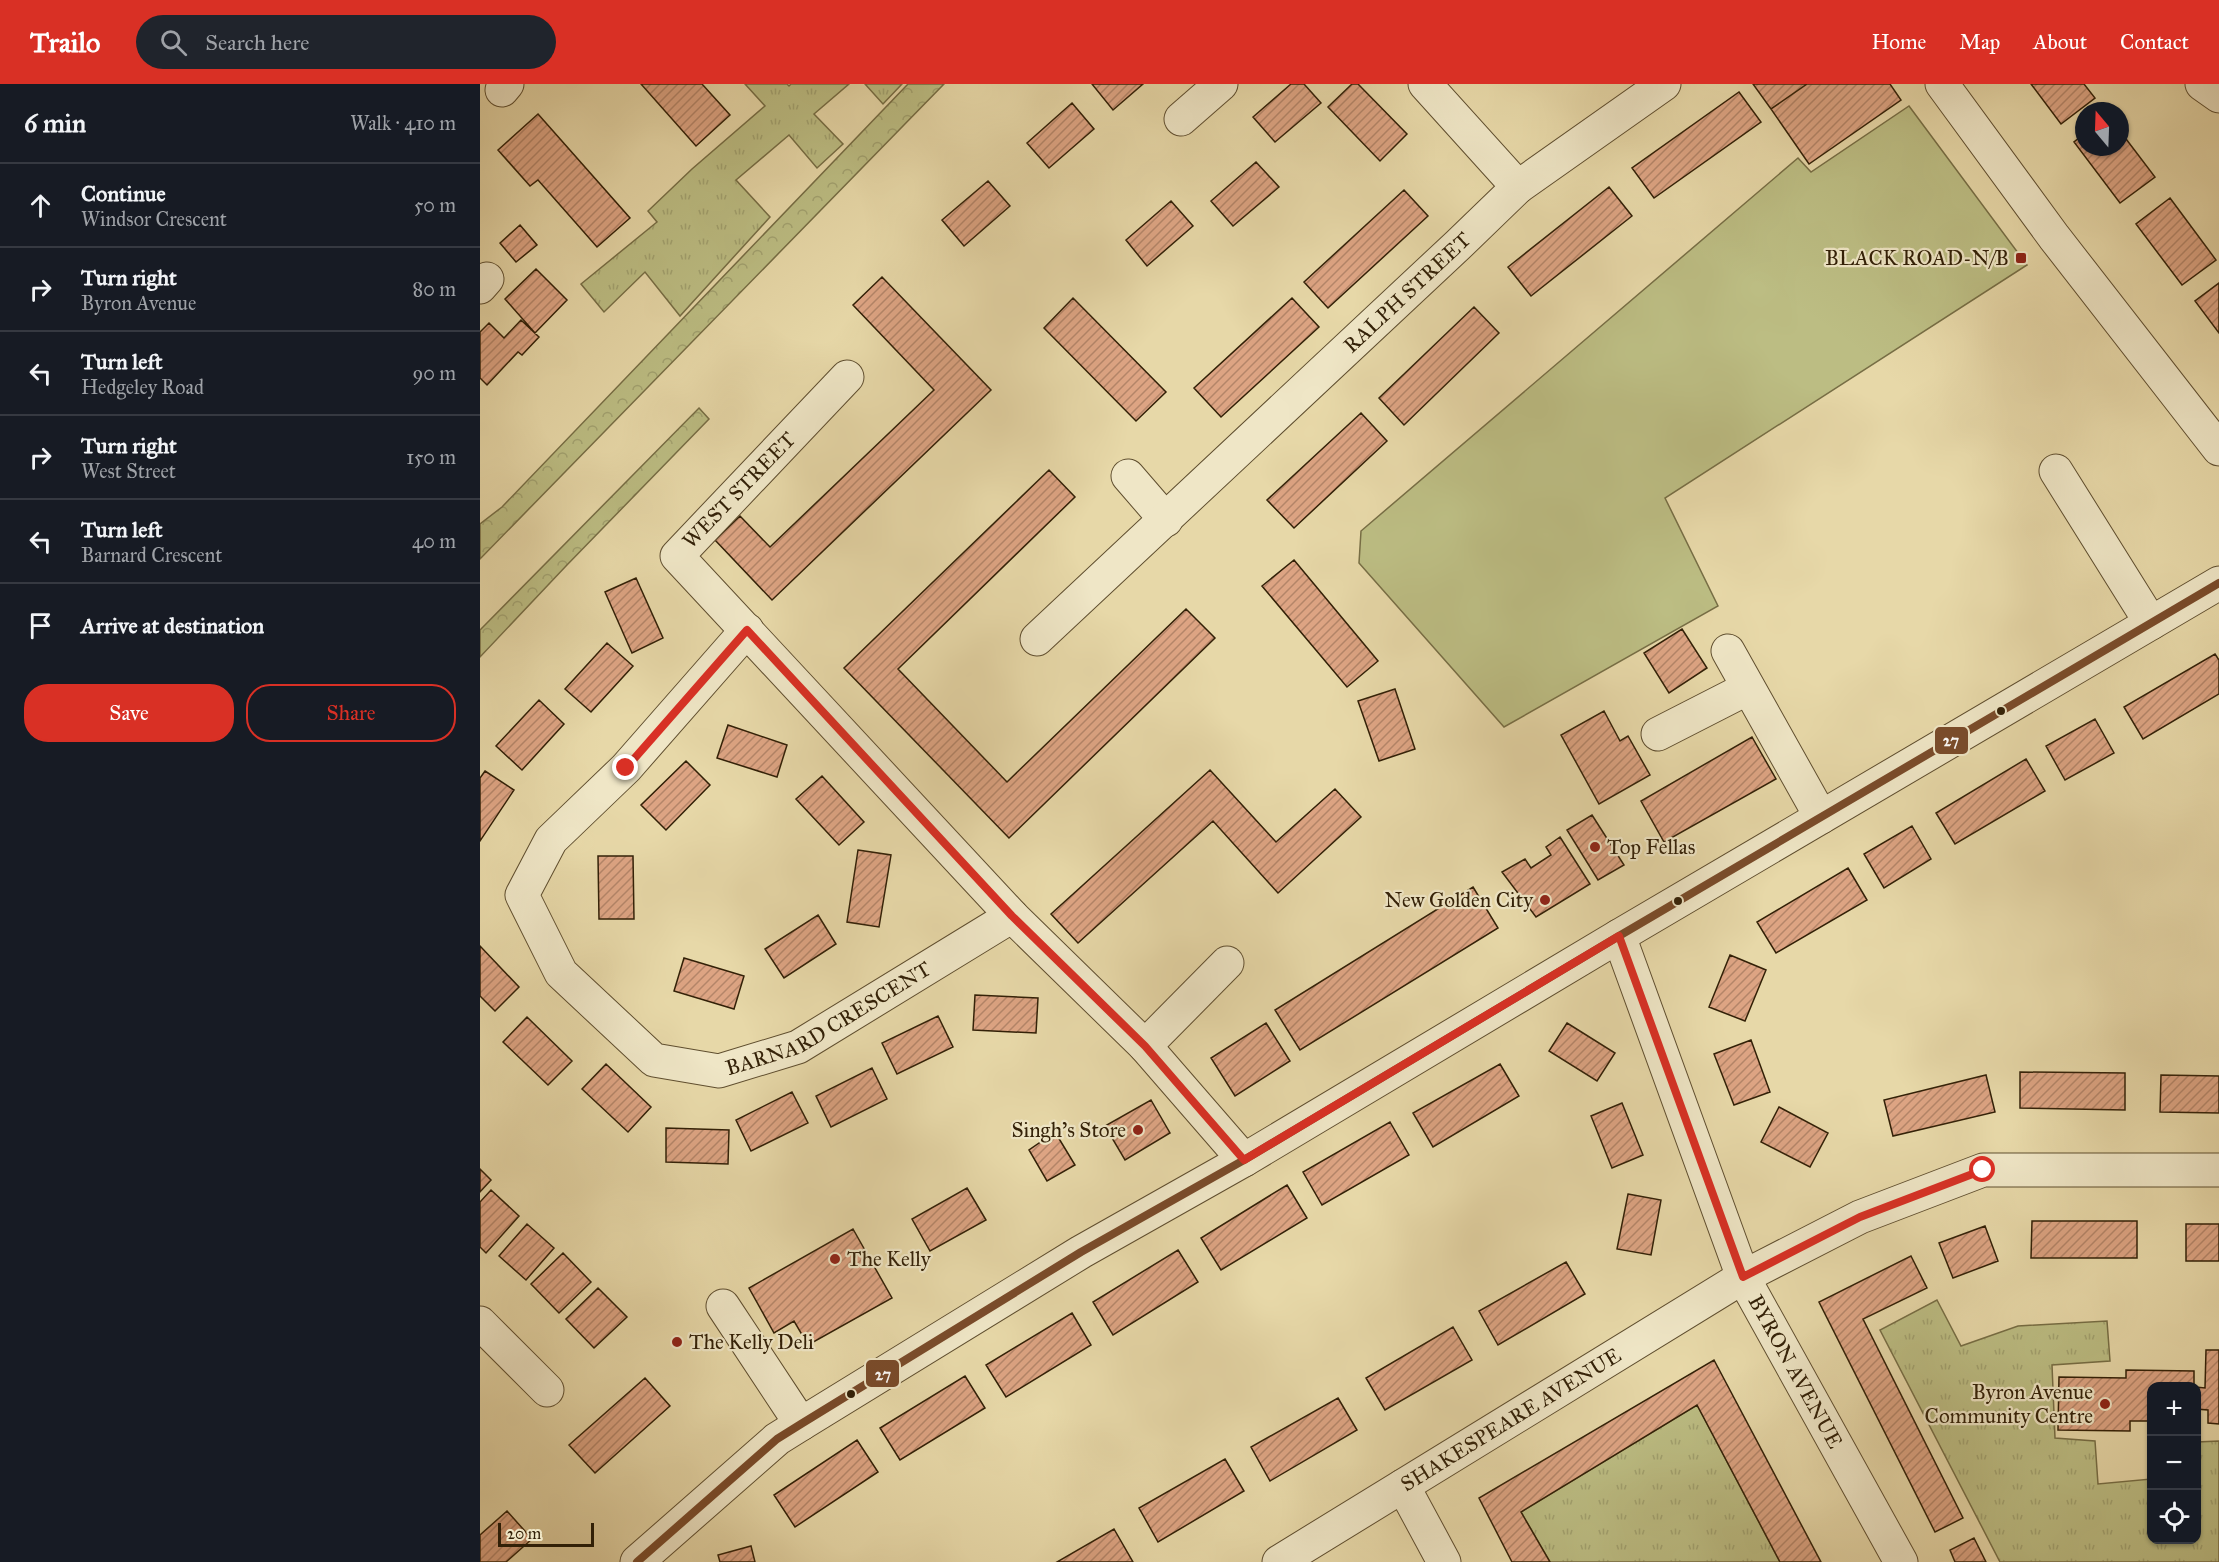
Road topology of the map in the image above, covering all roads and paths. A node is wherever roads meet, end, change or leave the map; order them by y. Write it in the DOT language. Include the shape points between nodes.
graph roads {
  1 [pos="1221,84"];
  2 [pos="1425,84"];
  3 [pos="1664,84"];
  4 [pos="1942,84"];
  5 [pos="2202,84"];
  6 [pos="2219,96"];
  7 [pos="1181,119"];
  8 [pos="1518,187"];
  9 [pos="847,377"];
  10 [pos="2219,449"];
  11 [pos="2055,471"];
  12 [pos="1128,476"];
  13 [pos="1166,520"];
  14 [pos="2219,583"];
  15 [pos="2151,623"];
  16 [pos="747,630"];
  17 [pos="1037,639"];
  18 [pos="1728,651"];
  19 [pos="1749,688"];
  20 [pos="1658,734"];
  21 [pos="1821,817"];
  22 [pos="1012,916"];
  23 [pos="1619,936"];
  24 [pos="1227,963"];
  25 [pos="1145,1046"];
  26 [pos="1244,1160"];
  27 [pos="2219,1170"];
  28 [pos="1743,1277"];
  29 [pos="723,1306"];
  30 [pos="480,1323"];
  31 [pos="547,1390"];
  32 [pos="801,1424"];
  33 [pos="1403,1486"];
  34 [pos="637,1562"];
  35 [pos="1279,1562"];
  36 [pos="1444,1562"];
  37 [pos="1900,1562"];
  1 -- 7 [label="street"];
  2 -- 8 [label="street"];
  3 -- 8 [label="street, RALPH STREET"];
  4 -- 10 [label="street" via="2054,237"];
  5 -- 6 [label="street"];
  8 -- 13 [label="street, RALPH STREET"];
  9 -- 16 [label="street, WEST STREET" via="677,556"];
  11 -- 15 [label="street"];
  12 -- 13 [label="street"];
  13 -- 17 [label="street, RALPH STREET"];
  14 -- 15 [label="street"];
  15 -- 21 [label="street"];
  16 -- 22 [label="street, WEST STREET"];
  16 -- 22 [label="street, BARNARD CRESCENT" via="626,768 551,840 522,895 561,973 654,1060 720,1071 798,1047"];
  18 -- 19 [label="street"];
  19 -- 20 [label="street"];
  19 -- 21 [label="street"];
  21 -- 23 [label="street"];
  22 -- 25 [label="street, WEST STREET"];
  23 -- 26 [label="street"];
  23 -- 28 [label="street, BYRON AVENUE"];
  24 -- 25 [label="street"];
  25 -- 26 [label="street, WEST STREET"];
  26 -- 32 [label="street" via="1081,1252"];
  27 -- 28 [label="street, SHAKESPEARE AVENUE" via="1983,1170 1860,1217"];
  28 -- 33 [label="street, SHAKESPEARE AVENUE"];
  28 -- 37 [label="street, BYRON AVENUE"];
  29 -- 32 [label="street"];
  30 -- 31 [label="street"];
  32 -- 34 [label="street" via="777,1439"];
  33 -- 35 [label="street, SHAKESPEARE AVENUE"];
  33 -- 36 [label="street"];
}
